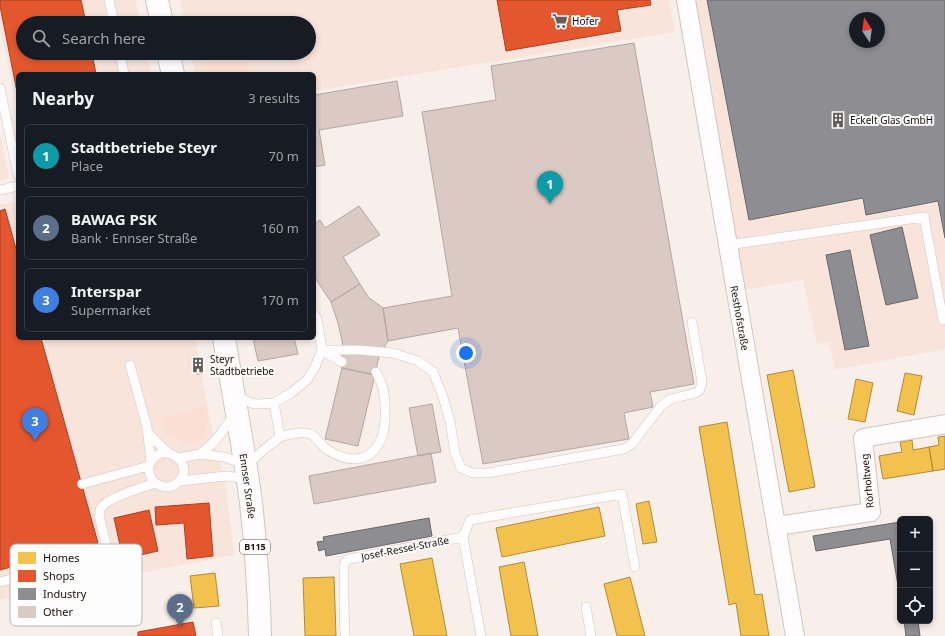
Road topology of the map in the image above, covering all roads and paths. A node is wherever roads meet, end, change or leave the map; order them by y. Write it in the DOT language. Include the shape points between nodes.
graph roads {
  1 [pos="109,0"];
  2 [pos="157,0"];
  3 [pos="686,0"];
  4 [pos="112,16"];
  5 [pos="160,16"];
  6 [pos="121,60"];
  7 [pos="170,60"];
  8 [pos="124,72"];
  9 [pos="173,72"];
  10 [pos="0,88"];
  11 [pos="16,165"];
  12 [pos="16,186"];
  13 [pos="0,190"];
  14 [pos="728,245"];
  15 [pos="316,318"];
  16 [pos="943,320"];
  17 [pos="692,322"];
  18 [pos="224,340"];
  19 [pos="322,350"];
  20 [pos="342,362"];
  21 [pos="130,365"];
  22 [pos="376,372"];
  23 [pos="235,402"];
  24 [pos="274,403"];
  25 [pos="945,424"];
  26 [pos="148,433"];
  27 [pos="280,437"];
  28 [pos="168,453"];
  29 [pos="200,454"];
  30 [pos="179,458"];
  31 [pos="150,464"];
  32 [pos="246,472"];
  33 [pos="180,480"];
  34 [pos="155,483"];
  35 [pos="82,484"];
  36 [pos="777,526"];
  37 [pos="463,536"];
  38 [pos="106,544"];
  39 [pos="635,568"];
  40 [pos="10,579"];
  41 [pos="0,582"];
  42 [pos="586,607"];
  43 [pos="216,623"];
  44 [pos="218,636"];
  45 [pos="260,636"];
  46 [pos="345,636"];
  47 [pos="481,636"];
  48 [pos="591,636"];
  49 [pos="795,636"];
  1 -- 4 [label="lane"];
  2 -- 5 [label="main road"];
  3 -- 14 [label="street, Resthofstraße"];
  6 -- 8 [label="lane"];
  7 -- 9 [label="main road"];
  10 -- 11 [label="lane"];
  12 -- 13 [label="lane"];
  14 -- 16 [label="lane" via="924,217"];
  14 -- 36 [label="street, Resthofstraße"];
  15 -- 19 [label="lane"];
  17 -- 19 [label="lane" via="702,382 700,390 671,399 661,406 632,444 624,450 488,473 472,473 461,468 455,453 450,420 433,372 418,361 393,353"];
  18 -- 23 [label="main road, Ennser Straße / B115"];
  19 -- 20 [label="lane"];
  19 -- 24 [label="lane" via="307,380"];
  21 -- 26 [label="lane"];
  22 -- 27 [label="lane" via="384,395 384,430 377,448 370,455 353,459 338,455 325,449 308,433"];
  23 -- 24 [label="lane" via="245,400 257,404"];
  23 -- 29 [label="lane" via="216,440"];
  23 -- 32 [label="main road, Ennser Straße / B115"];
  24 -- 27 [label="lane"];
  25 -- 36 [label="street, Rörholtweg" via="863,438 871,512"];
  26 -- 28 [label="lane"];
  26 -- 31 [label="lane"];
  27 -- 32 [label="lane" via="261,452"];
  28 -- 30 [label="lane"];
  28 -- 31 [label="lane" via="155,456"];
  29 -- 30 [label="lane"];
  29 -- 32 [label="lane" via="236,461"];
  30 -- 33 [label="lane" via="184,469"];
  31 -- 34 [label="lane" via="149,472"];
  31 -- 35 [label="lane"];
  32 -- 33 [label="lane"];
  32 -- 45 [label="main road, Ennser Straße / B115" via="254,534"];
  33 -- 34 [label="lane" via="168,487 161,487"];
  34 -- 38 [label="lane" via="118,496 102,507 99,516"];
  36 -- 49 [label="street, Resthofstraße"];
  37 -- 39 [label="lane" via="470,520 622,494"];
  37 -- 46 [label="lane, Josef-Ressel-Straße" via="349,558 344,565"];
  37 -- 47 [label="lane, Josef-Ressel-Straße"];
  40 -- 41 [label="lane"];
  42 -- 48 [label="lane"];
  43 -- 44 [label="lane"];
}
